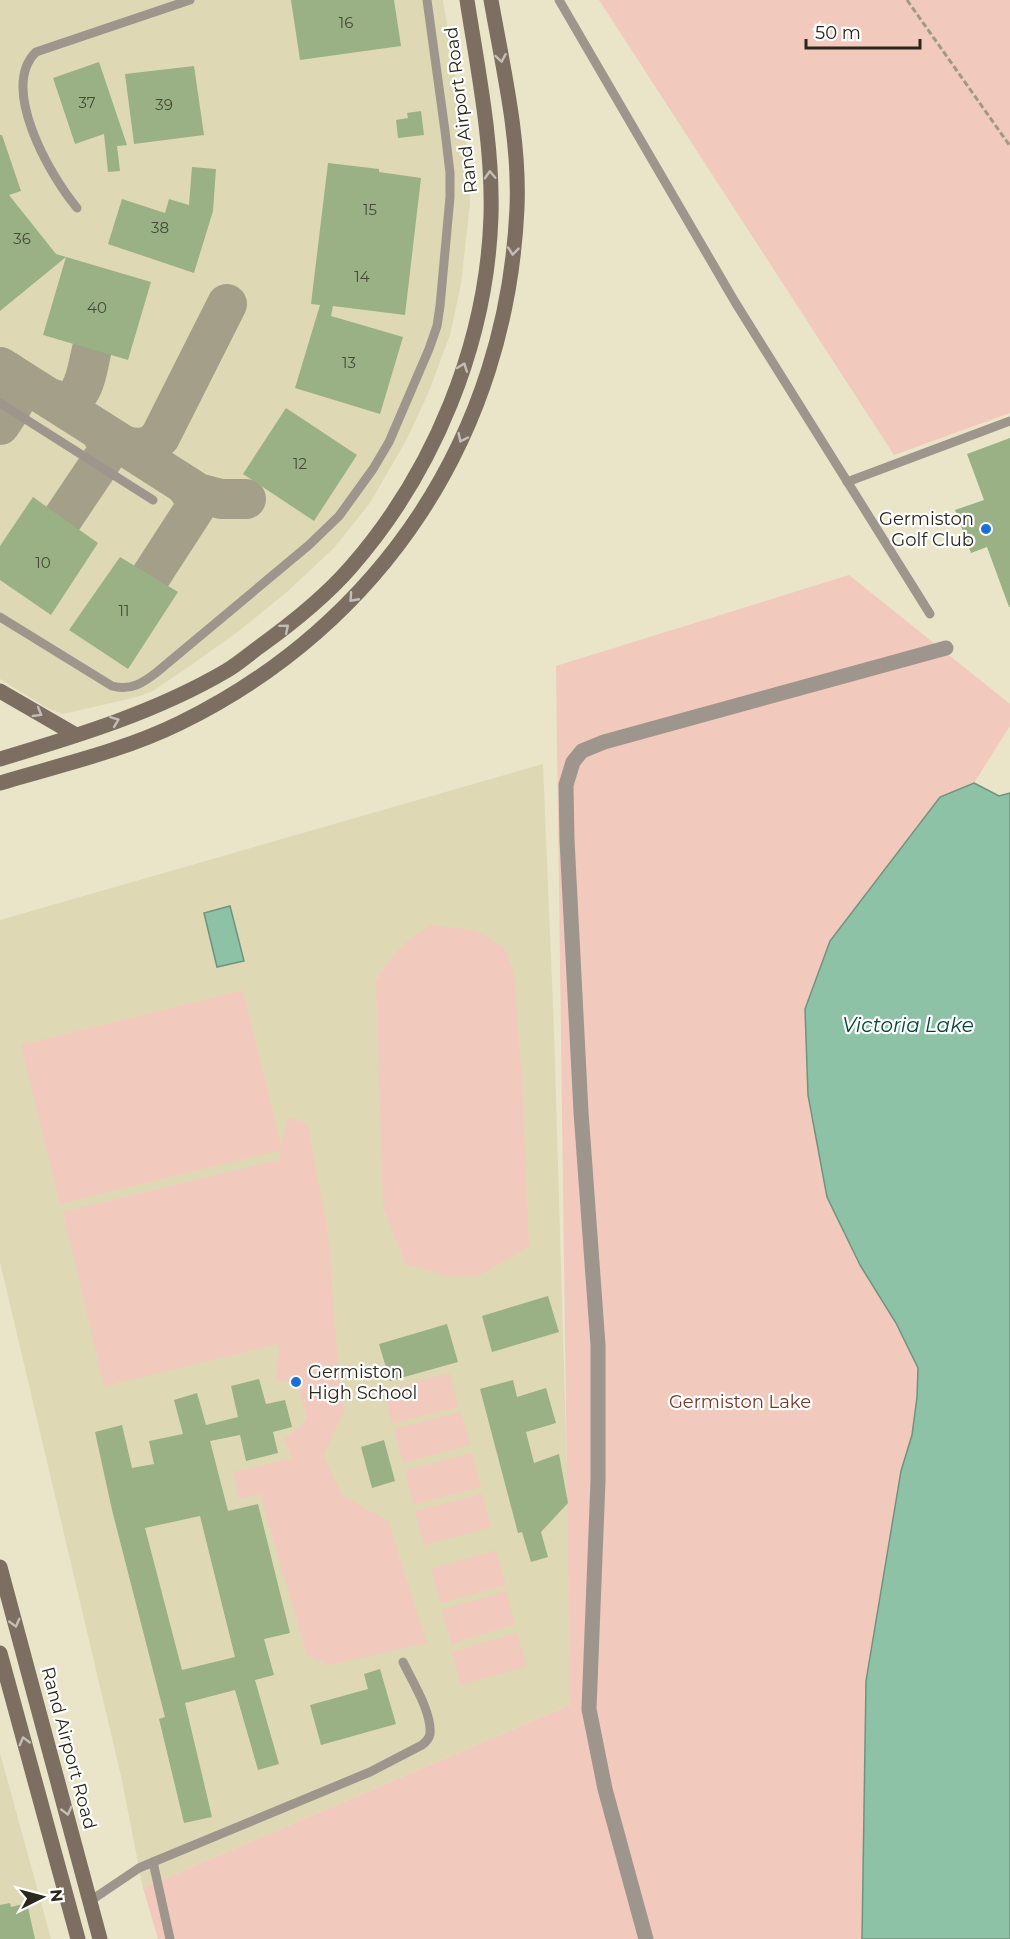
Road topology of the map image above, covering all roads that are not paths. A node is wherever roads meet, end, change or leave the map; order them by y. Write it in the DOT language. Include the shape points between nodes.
graph roads {
  1 [pos="190,0"];
  2 [pos="427,0"];
  3 [pos="467,0"];
  4 [pos="491,0"];
  5 [pos="559,0"];
  6 [pos="18,63"];
  7 [pos="23,136"];
  8 [pos="77,208"];
  9 [pos="0,403"];
  10 [pos="1010,421"];
  11 [pos="848,482"];
  12 [pos="153,500"];
  13 [pos="930,614"];
  14 [pos="0,617"];
  15 [pos="946,648"];
  16 [pos="0,691"];
  17 [pos="76,735"];
  18 [pos="0,759"];
  19 [pos="0,783"];
  20 [pos="0,1567"];
  21 [pos="0,1653"];
  22 [pos="402,1662"];
  23 [pos="153,1862"];
  24 [pos="90,1901"];
  25 [pos="78,1939"];
  26 [pos="100,1939"];
  27 [pos="170,1939"];
  28 [pos="646,1939"];
  1 -- 6 [label="lane" via="36,52"];
  2 -- 14 [label="lane" via="450,173 440,306 429,350 389,442 355,495 309,545 138,685 112,686"];
  17 -- 3 [label="street, Rand Airport Road, one-way" via="166,702 227,670 282,631 350,568 423,465 466,359 488,255 490,172"];
  4 -- 19 [label="street, one-way" via="514,141 514,252 503,322 477,405 432,498 399,546 348,604 294,653 244,687 150,736"];
  5 -- 11 [label="lane" via="735,302"];
  7 -- 8 [label="lane"];
  9 -- 12 [label="lane"];
  10 -- 11 [label="lane"];
  11 -- 13 [label="lane"];
  15 -- 28 [label="street" via="604,742 582,751 568,773 567,840 580,1112 598,1345 598,1481 589,1709 605,1789"];
  16 -- 17 [label="street, one-way"];
  17 -- 18 [label="street, Rand Airport Road"];
  20 -- 24 [label="street, Rand Airport Road, one-way"];
  25 -- 21 [label="street, one-way"];
  22 -- 23 [label="lane" via="428,1721 430,1733 422,1746 370,1772"];
  23 -- 24 [label="lane"];
  23 -- 27 [label="lane"];
  24 -- 26 [label="street, Rand Airport Road"];
}
